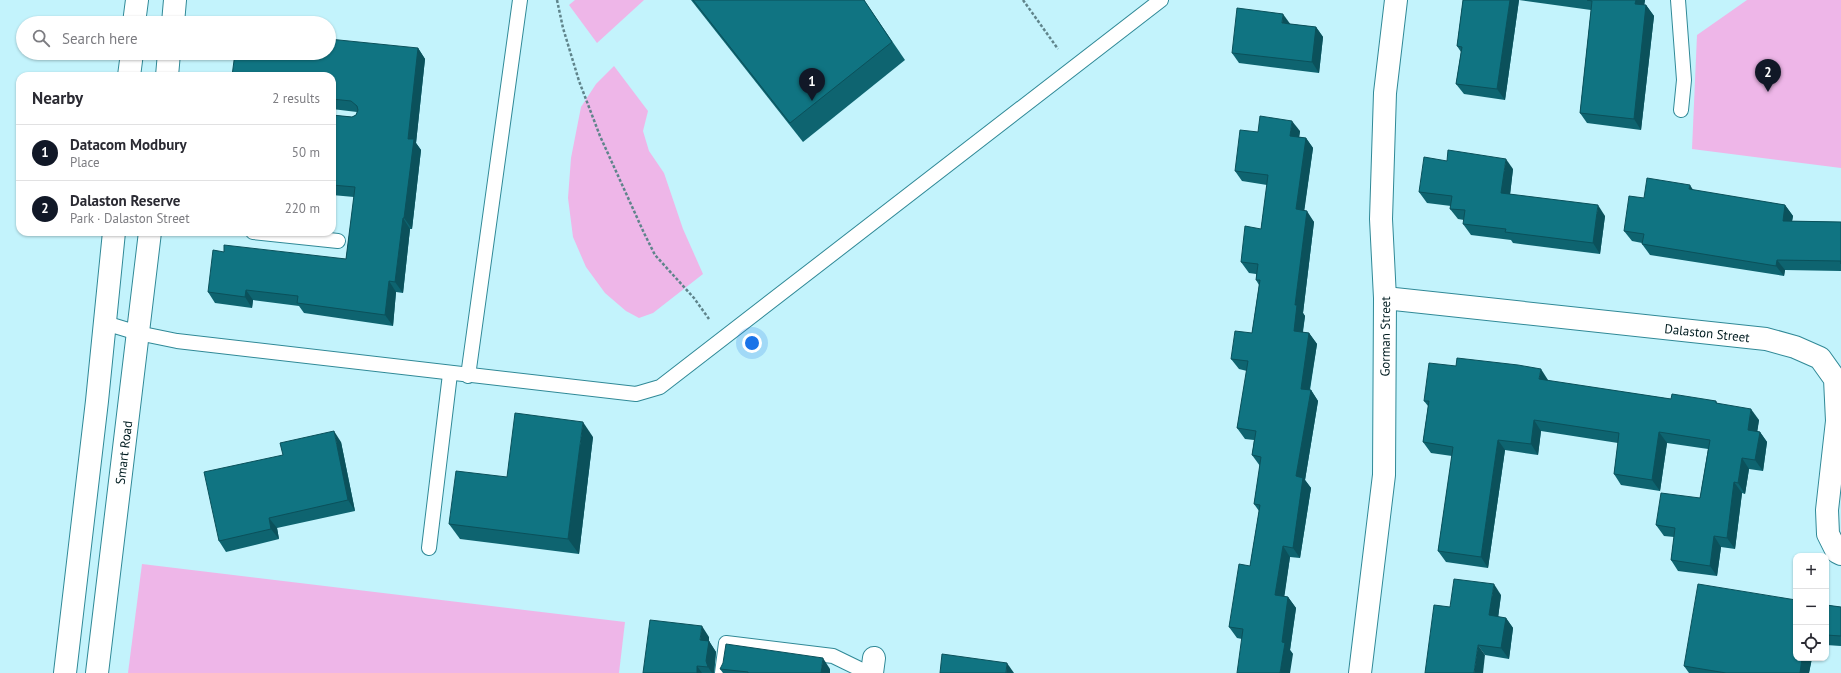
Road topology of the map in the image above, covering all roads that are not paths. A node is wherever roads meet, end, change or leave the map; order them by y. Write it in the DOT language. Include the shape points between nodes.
graph roads {
  1 [pos="137,0"];
  2 [pos="175,0"];
  3 [pos="520,0"];
  4 [pos="1161,0"];
  5 [pos="1396,0"];
  6 [pos="1678,0"];
  7 [pos="135,16"];
  8 [pos="173,16"];
  9 [pos="131,60"];
  10 [pos="168,60"];
  11 [pos="130,72"];
  12 [pos="167,72"];
  13 [pos="1681,110"];
  14 [pos="114,236"];
  15 [pos="150,236"];
  16 [pos="291,236"];
  17 [pos="338,241"];
  18 [pos="1385,298"];
  19 [pos="105,323"];
  20 [pos="138,333"];
  21 [pos="450,374"];
  22 [pos="468,376"];
  23 [pos="429,548"];
  24 [pos="1841,554"];
  25 [pos="871,668"];
  26 [pos="65,673"];
  27 [pos="97,673"];
  28 [pos="722,673"];
  29 [pos="1360,673"];
  1 -- 7 [label="street"];
  2 -- 8 [label="street"];
  3 -- 22 [label="lane"];
  4 -- 22 [label="lane" via="660,387 636,394"];
  5 -- 18 [label="street, Gorman Street" via="1385,101 1381,219"];
  6 -- 13 [label="lane" via="1684,80"];
  9 -- 11 [label="street"];
  10 -- 12 [label="street"];
  14 -- 19 [label="street"];
  15 -- 20 [label="street, Smart Road"];
  16 -- 17 [label="lane"];
  18 -- 24 [label="street, Dalaston Street" via="1766,340 1794,347 1820,358 1835,379 1837,421 1827,510 1828,534 1837,552"];
  18 -- 29 [label="street, Gorman Street" via="1384,475"];
  19 -- 20 [label="lane"];
  19 -- 26 [label="street"];
  20 -- 21 [label="lane" via="177,341"];
  20 -- 27 [label="street, Smart Road"];
  21 -- 22 [label="lane"];
  21 -- 23 [label="lane"];
  25 -- 28 [label="lane" via="833,656 726,643"];
}
